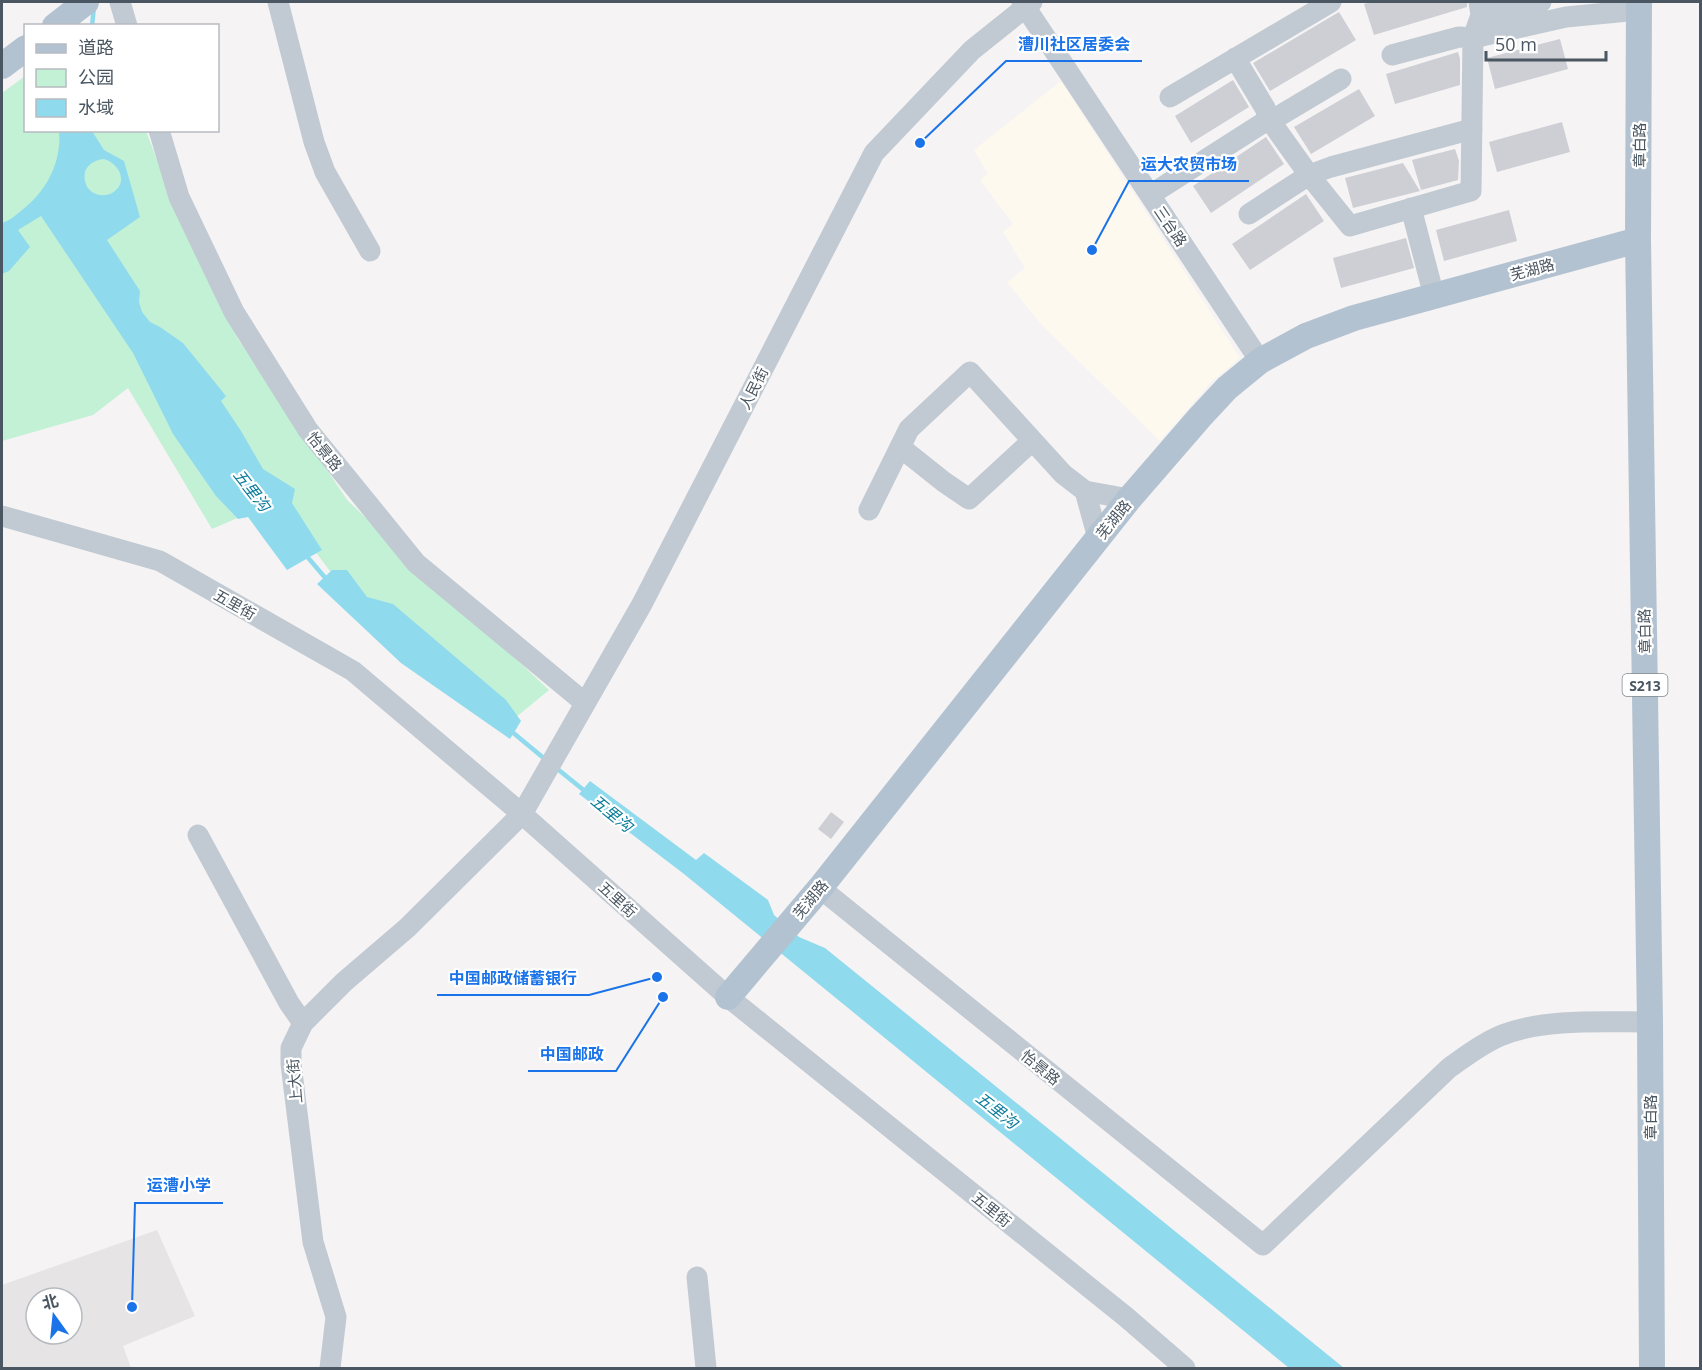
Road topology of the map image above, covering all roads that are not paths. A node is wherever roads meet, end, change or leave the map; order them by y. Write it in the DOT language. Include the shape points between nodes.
graph roads {
  1 [pos="86,2"];
  2 [pos="120,2"];
  3 [pos="278,2"];
  4 [pos="1331,2"];
  5 [pos="1540,2"];
  6 [pos="1026,3"];
  7 [pos="1639,6"];
  8 [pos="1480,8"];
  9 [pos="58,24"];
  10 [pos="126,24"];
  11 [pos="1473,38"];
  12 [pos="24,50"];
  13 [pos="1392,55"];
  14 [pos="1235,58"];
  15 [pos="2,66"];
  16 [pos="1341,80"];
  17 [pos="1170,97"];
  18 [pos="1269,119"];
  19 [pos="1472,129"];
  20 [pos="160,132"];
  21 [pos="1309,175"];
  22 [pos="1150,195"];
  23 [pos="1411,208"];
  24 [pos="1249,214"];
  25 [pos="1638,240"];
  26 [pos="370,251"];
  27 [pos="1434,296"];
  28 [pos="1260,361"];
  29 [pos="1032,441"];
  30 [pos="900,447"];
  31 [pos="1085,491"];
  32 [pos="1129,499"];
  33 [pos="869,510"];
  34 [pos="2,516"];
  35 [pos="1098,538"];
  36 [pos="585,704"];
  37 [pos="522,814"];
  38 [pos="198,835"];
  39 [pos="820,888"];
  40 [pos="728,997"];
  41 [pos="1650,1022"];
  42 [pos="303,1023"];
  43 [pos="697,1277"];
  44 [pos="330,1368"];
  45 [pos="706,1368"];
  46 [pos="1185,1368"];
  47 [pos="1652,1368"];
  1 -- 9 [label="main road"];
  2 -- 10 [label="street"];
  3 -- 26 [label="street" via="314,142 326,172"];
  4 -- 14 [label="street"];
  5 -- 8 [label="street"];
  6 -- 22 [label="street, 三台路"];
  6 -- 36 [label="street, 人民街" via="972,50 874,153 642,604"];
  7 -- 11 [label="street" via="1566,17"];
  7 -- 25 [label="main road, 章白路 / S213"];
  8 -- 11 [label="street"];
  11 -- 13 [label="street" via="1459,37"];
  11 -- 19 [label="street"];
  12 -- 15 [label="main road"];
  14 -- 17 [label="street"];
  14 -- 18 [label="street"];
  16 -- 18 [label="street"];
  18 -- 21 [label="street"];
  18 -- 22 [label="street"];
  19 -- 21 [label="street"];
  19 -- 23 [label="street" via="1471,191"];
  20 -- 36 [label="street, 怡景路" via="179,197 234,312 308,430 416,563"];
  21 -- 23 [label="street" via="1350,226"];
  21 -- 24 [label="street"];
  22 -- 28 [label="street, 三台路"];
  23 -- 27 [label="street"];
  25 -- 27 [label="main road, 芜湖路"];
  25 -- 41 [label="main road, 章白路 / S213"];
  27 -- 28 [label="main road, 芜湖路" via="1354,318 1306,336"];
  28 -- 32 [label="main road, 芜湖路" via="1221,395"];
  29 -- 30 [label="street" via="969,499"];
  29 -- 30 [label="street" via="970,372 909,429"];
  29 -- 31 [label="street"];
  30 -- 33 [label="street"];
  31 -- 32 [label="street"];
  31 -- 35 [label="street"];
  32 -- 35 [label="main road, 芜湖路"];
  34 -- 37 [label="street, 五里街" via="160,561 353,670"];
  35 -- 39 [label="main road, 芜湖路"];
  36 -- 37 [label="street, 人民街"];
  37 -- 40 [label="street, 五里街"];
  37 -- 42 [label="street, 上大街" via="407,928"];
  38 -- 42 [label="street"];
  39 -- 40 [label="main road, 芜湖路"];
  39 -- 41 [label="street, 怡景路" via="1263,1245 1449,1068 1480,1046 1502,1035 1542,1025"];
  40 -- 46 [label="street, 五里街"];
  41 -- 47 [label="main road, 章白路 / S213"];
  42 -- 44 [label="street, 上大街" via="291,1048 291,1064 313,1242 336,1317"];
  43 -- 45 [label="street"];
}
